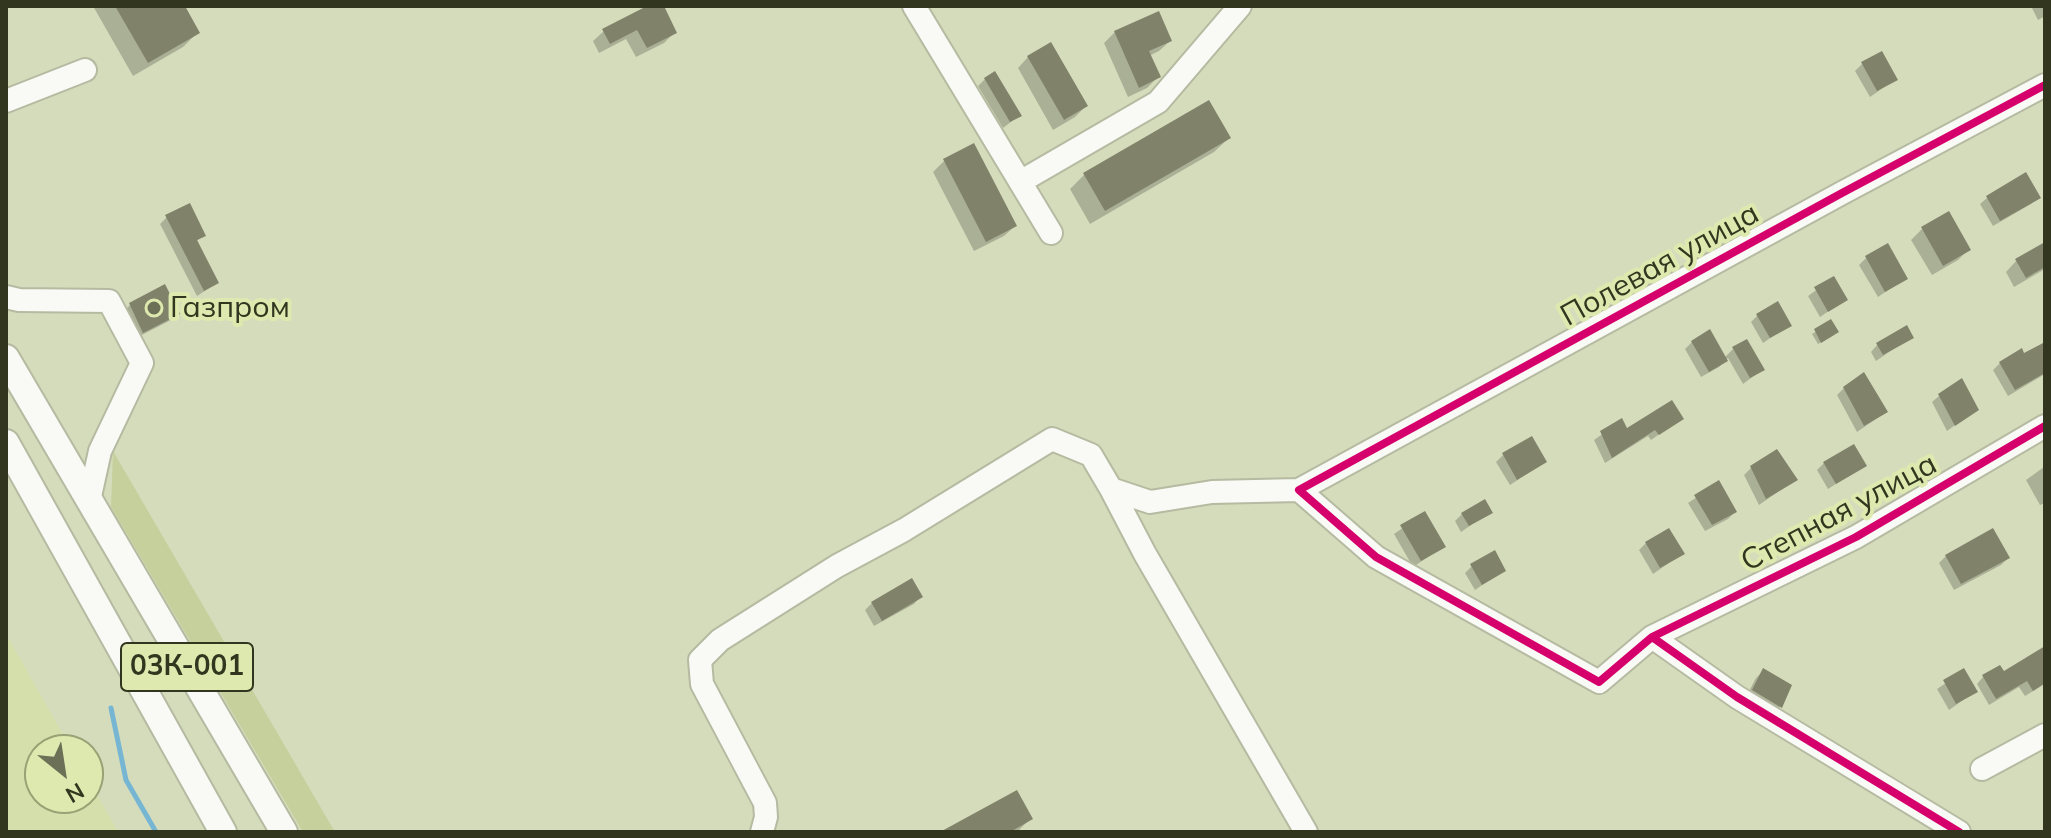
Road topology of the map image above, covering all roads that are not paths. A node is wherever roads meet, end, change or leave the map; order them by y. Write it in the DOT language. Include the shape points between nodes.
graph roads {
  1 [pos="914,6"];
  2 [pos="1240,6"];
  3 [pos="85,70"];
  4 [pos="2045,85"];
  5 [pos="6,101"];
  6 [pos="1020,182"];
  7 [pos="1051,233"];
  8 [pos="6,297"];
  9 [pos="6,358"];
  10 [pos="2045,426"];
  11 [pos="6,443"];
  12 [pos="1111,489"];
  13 [pos="1299,490"];
  14 [pos="89,501"];
  15 [pos="1652,637"];
  16 [pos="2045,735"];
  17 [pos="1982,769"];
  18 [pos="223,832"];
  19 [pos="284,832"];
  20 [pos="762,832"];
  21 [pos="1306,832"];
  22 [pos="1959,832"];
  1 -- 6 [label="street"];
  2 -- 6 [label="street" via="1158,102"];
  3 -- 5 [label="street"];
  4 -- 13 [label="street, Полевая улица"];
  6 -- 7 [label="street"];
  8 -- 14 [label="street" via="109,301 142,363 100,451"];
  9 -- 14 [label="main road, 03К-001"];
  10 -- 15 [label="street, Степная улица" via="1856,537"];
  11 -- 18 [label="main road, 03К-001"];
  12 -- 13 [label="street" via="1150,502 1212,492"];
  12 -- 20 [label="street" via="1091,455 1052,439 720,640 700,660 702,684 765,803"];
  12 -- 21 [label="street"];
  13 -- 15 [label="street, Степная улица" via="1376,557 1599,682"];
  14 -- 19 [label="main road, 03К-001"];
  15 -- 22 [label="street" via="1737,697"];
  16 -- 17 [label="street"];
}
